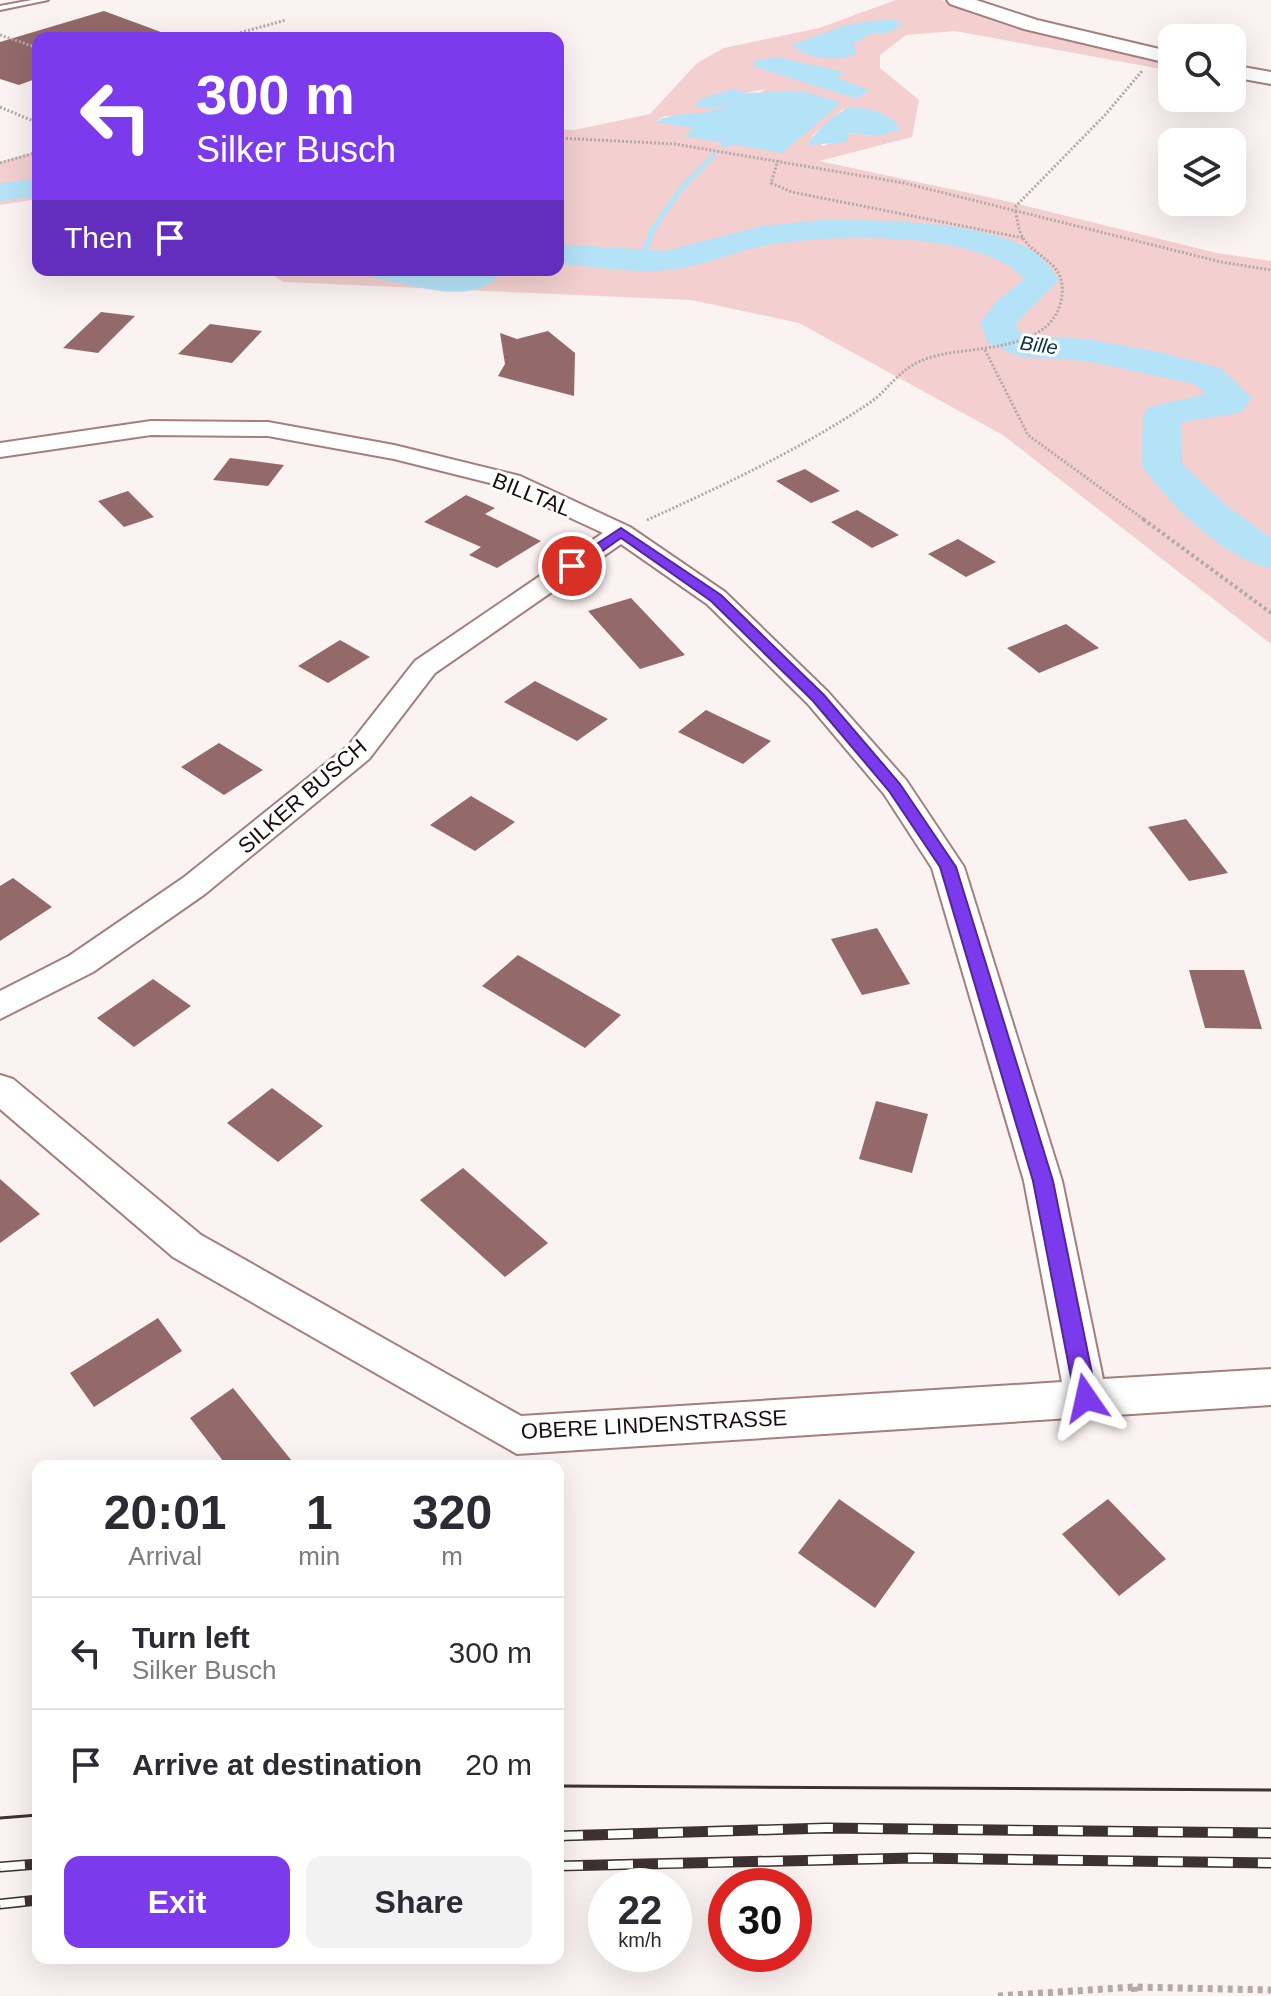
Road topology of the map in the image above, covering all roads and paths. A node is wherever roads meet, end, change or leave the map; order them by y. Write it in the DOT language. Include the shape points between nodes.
graph roads {
  1 [pos="44,0"];
  2 [pos="957,0"];
  3 [pos="0,8"];
  4 [pos="286,20"];
  5 [pos="243,32"];
  6 [pos="0,35"];
  7 [pos="32,46"];
  8 [pos="1158,55"];
  9 [pos="1158,62"];
  10 [pos="1246,74"];
  11 [pos="1271,78"];
  12 [pos="0,107"];
  13 [pos="32,120"];
  14 [pos="564,138"];
  15 [pos="32,154"];
  16 [pos="778,160"];
  17 [pos="0,163"];
  18 [pos="1015,208"];
  19 [pos="1023,238"];
  20 [pos="1271,270"];
  21 [pos="985,350"];
  22 [pos="0,450"];
  23 [pos="621,532"];
  24 [pos="1271,613"];
  25 [pos="0,1006"];
  26 [pos="0,1089"];
  27 [pos="1271,1387"];
  28 [pos="1086,1398"];
  29 [pos="1271,1990"];
  30 [pos="1134,1992"];
  31 [pos="998,1996"];
  1 -- 3 [label="lane"];
  2 -- 8 [label="main road" via="1031,25"];
  4 -- 5 [label="path"];
  6 -- 7 [label="path"];
  9 -- 18 [label="path"];
  10 -- 11 [label="main road"];
  12 -- 13 [label="path"];
  14 -- 16 [label="path" via="675,144"];
  15 -- 17 [label="path"];
  16 -- 18 [label="path"];
  16 -- 19 [label="path" via="771,183 792,192"];
  18 -- 19 [label="path"];
  18 -- 20 [label="path"];
  19 -- 21 [label="path" via="1061,276 1061,303 1040,333"];
  21 -- 23 [label="path" via="935,356 900,371 870,403 728,483"];
  21 -- 24 [label="path" via="1028,435"];
  22 -- 23 [label="street, BILLTAL" via="151,428 268,429 511,481"];
  23 -- 25 [label="street, SILKER BUSCH" via="425,667 359,752 194,886 81,964"];
  23 -- 28 [label="street, BILLTAL" via="716,598 818,698 895,787 948,867 1043,1181"];
  26 -- 28 [label="street, OBERE LINDENSTRASSE" via="187,1246 517,1435"];
  27 -- 28 [label="street, OBERE LINDENSTRASSE"];
  29 -- 30 [label="path"];
  30 -- 31 [label="path"];
}
